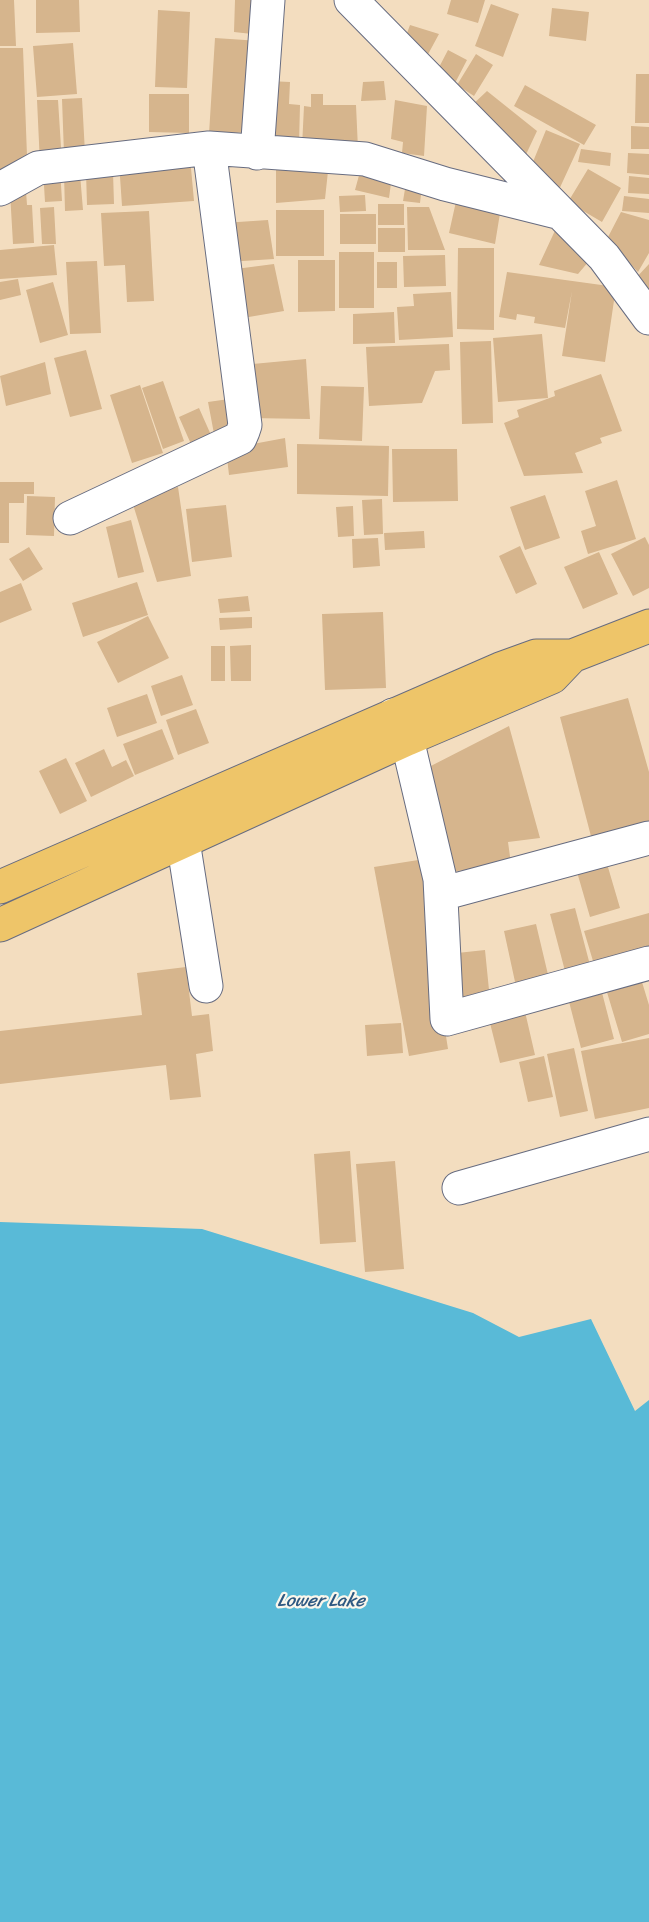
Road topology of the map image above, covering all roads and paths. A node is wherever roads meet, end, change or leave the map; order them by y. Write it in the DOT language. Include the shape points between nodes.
graph roads {
  1 [pos="268,0"];
  2 [pos="351,0"];
  3 [pos="209,148"];
  4 [pos="257,153"];
  5 [pos="0,189"];
  6 [pos="557,212"];
  7 [pos="649,318"];
  8 [pos="70,518"];
  9 [pos="649,626"];
  10 [pos="400,727"];
  11 [pos="649,838"];
  12 [pos="183,841"];
  13 [pos="0,887"];
  14 [pos="441,894"];
  15 [pos="0,925"];
  16 [pos="649,963"];
  17 [pos="206,986"];
  18 [pos="649,1134"];
  19 [pos="459,1188"];
  1 -- 4 [label="street"];
  2 -- 6 [label="street"];
  3 -- 4 [label="street"];
  3 -- 5 [label="street" via="38,168"];
  3 -- 8 [label="street" via="243,432 240,438"];
  4 -- 6 [label="street" via="365,159"];
  6 -- 7 [label="street" via="604,257"];
  9 -- 10 [label="main road" via="572,657 552,677"];
  10 -- 12 [label="main road"];
  10 -- 13 [label="main road"];
  10 -- 14 [label="street"];
  11 -- 14 [label="street"];
  12 -- 15 [label="main road"];
  12 -- 17 [label="street"];
  14 -- 16 [label="street" via="447,1019"];
  18 -- 19 [label="street"];
}
